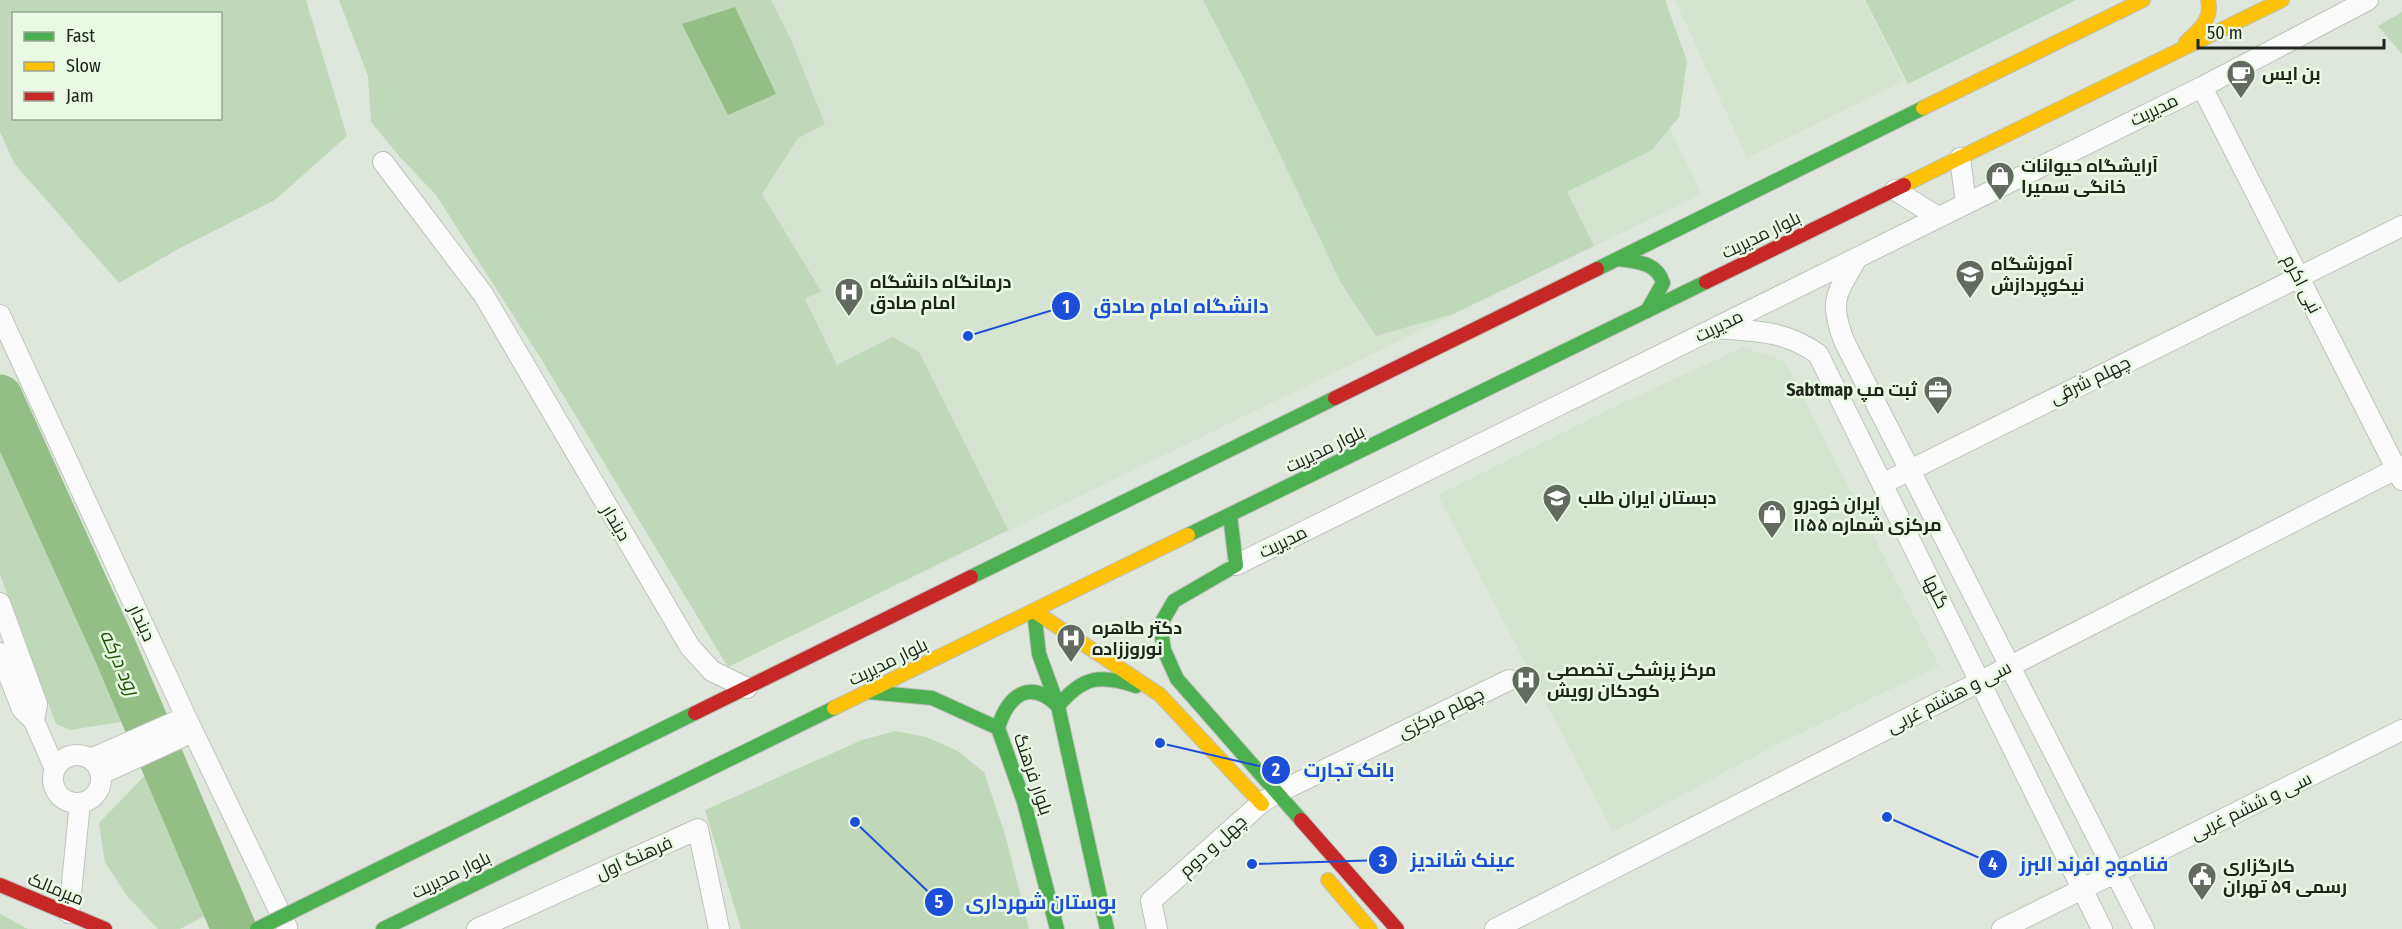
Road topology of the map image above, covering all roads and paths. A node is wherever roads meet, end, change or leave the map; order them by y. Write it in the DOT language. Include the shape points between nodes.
graph roads {
  1 [pos="2143,0"];
  2 [pos="2208,0"];
  3 [pos="2282,0"];
  4 [pos="2368,0"];
  5 [pos="2173,53"];
  6 [pos="2202,87"];
  7 [pos="1960,158"];
  8 [pos="383,162"];
  9 [pos="1895,190"];
  10 [pos="1966,204"];
  11 [pos="1938,217"];
  12 [pos="2402,225"];
  13 [pos="1857,258"];
  14 [pos="1619,259"];
  15 [pos="2298,277"];
  16 [pos="1647,311"];
  17 [pos="0,315"];
  18 [pos="1714,328"];
  19 [pos="1910,470"];
  20 [pos="2400,472"];
  21 [pos="1882,483"];
  22 [pos="1230,515"];
  23 [pos="1236,565"];
  24 [pos="0,603"];
  25 [pos="1034,611"];
  26 [pos="0,652"];
  27 [pos="2010,666"];
  28 [pos="1509,680"];
  29 [pos="1980,681"];
  30 [pos="741,691"];
  31 [pos="868,692"];
  32 [pos="1160,695"];
  33 [pos="1058,706"];
  34 [pos="34,721"];
  35 [pos="189,725"];
  36 [pos="998,728"];
  37 [pos="2402,730"];
  38 [pos="96,767"];
  39 [pos="55,769"];
  40 [pos="80,803"];
  41 [pos="1269,803"];
  42 [pos="1316,866"];
  43 [pos="2115,873"];
  44 [pos="0,885"];
  45 [pos="2083,889"];
  46 [pos="69,914"];
  47 [pos="101,928"];
  48 [pos="257,929"];
  49 [pos="288,929"];
  50 [pos="383,929"];
  51 [pos="477,929"];
  52 [pos="719,929"];
  53 [pos="1057,929"];
  54 [pos="1107,929"];
  55 [pos="1157,929"];
  56 [pos="1370,929"];
  57 [pos="1397,929"];
  58 [pos="1495,929"];
  59 [pos="2002,929"];
  60 [pos="2102,929"];
  61 [pos="2144,929"];
  1 -- 14 [label="main road, بلوار مدیریت"];
  2 -- 5 [label="main road" via="2208,18"];
  3 -- 5 [label="main road, بلوار مدیریت"];
  4 -- 6 [label="street, مدیریت"];
  5 -- 7 [label="main road, بلوار مدیریت"];
  6 -- 10 [label="street, مدیریت"];
  6 -- 15 [label="street, نبی اکرم"];
  7 -- 9 [label="main road, بلوار مدیریت"];
  7 -- 10 [label="street"];
  8 -- 30 [label="street, دیندار" via="483,294 690,647 712,670"];
  9 -- 11 [label="street"];
  9 -- 16 [label="main road, بلوار مدیریت"];
  10 -- 11 [label="street, مدیریت"];
  11 -- 13 [label="street, مدیریت"];
  12 -- 15 [label="street, چهلم شرقی"];
  13 -- 18 [label="street, مدیریت"];
  13 -- 19 [label="street, گلها" via="1835,298 1837,321"];
  14 -- 16 [label="main road" via="1646,264 1662,275 1663,283"];
  14 -- 30 [label="main road, بلوار مدیریت"];
  15 -- 19 [label="street, چهلم شرقی"];
  15 -- 20 [label="street, نبی اکرم"];
  16 -- 22 [label="main road, بلوار مدیریت"];
  17 -- 35 [label="street, دیندار"];
  18 -- 21 [label="street, گلها" via="1774,332 1802,342 1818,354"];
  18 -- 23 [label="street, مدیریت"];
  19 -- 21 [label="street, چهلم شرقی"];
  19 -- 27 [label="street, گلها"];
  20 -- 27 [label="street, سی و هشتم غربی"];
  21 -- 29 [label="street, گلها"];
  22 -- 23 [label="main road"];
  22 -- 25 [label="main road, بلوار مدیریت"];
  23 -- 41 [label="main road" via="1174,600 1161,624 1161,644 1177,679"];
  24 -- 34 [label="street" via="37,704"];
  25 -- 31 [label="main road, بلوار مدیریت"];
  25 -- 32 [label="main road"];
  25 -- 33 [label="main road, بلوار فرهنگ" via="1039,654"];
  26 -- 34 [label="street" via="22,709"];
  27 -- 29 [label="street, سی و هشتم غربی"];
  27 -- 43 [label="street, گلها"];
  28 -- 41 [label="street, چهلم مرکزی"];
  29 -- 45 [label="street, گلها"];
  29 -- 58 [label="street, سی و هشتم غربی"];
  30 -- 48 [label="main road, بلوار مدیریت, bridge"];
  31 -- 36 [label="main road, بلوار فرهنگ" via="932,698"];
  31 -- 50 [label="main road, بلوار مدیریت"];
  32 -- 33 [label="main road" via="1122,680 1094,678 1082,681"];
  32 -- 41 [label="main road"];
  33 -- 36 [label="main road" via="1044,694 1027,691 1011,699 1002,711"];
  33 -- 54 [label="main road, بلوار فرهنگ"];
  34 -- 39 [label="street"];
  35 -- 38 [label="street"];
  35 -- 49 [label="street, دیندار"];
  36 -- 53 [label="main road, بلوار فرهنگ" via="1041,859"];
  37 -- 43 [label="street, سی و ششم غربی"];
  38 -- 39 [label="street" via="75,755"];
  38 -- 40 [label="street" via="100,786 97,793"];
  39 -- 40 [label="street" via="56,793 70,803"];
  40 -- 46 [label="street"];
  41 -- 55 [label="street, چهل و دوم" via="1151,901"];
  41 -- 57 [label="main road"];
  42 -- 56 [label="main road"];
  43 -- 45 [label="street, سی و ششم غربی"];
  43 -- 61 [label="street, گلها"];
  44 -- 46 [label="main road, میرمالک"];
  45 -- 59 [label="street, سی و ششم غربی"];
  45 -- 60 [label="street, گلها"];
  46 -- 47 [label="main road, میرمالک"];
  51 -- 52 [label="street, فرهنگ اول" via="698,829"];
}
